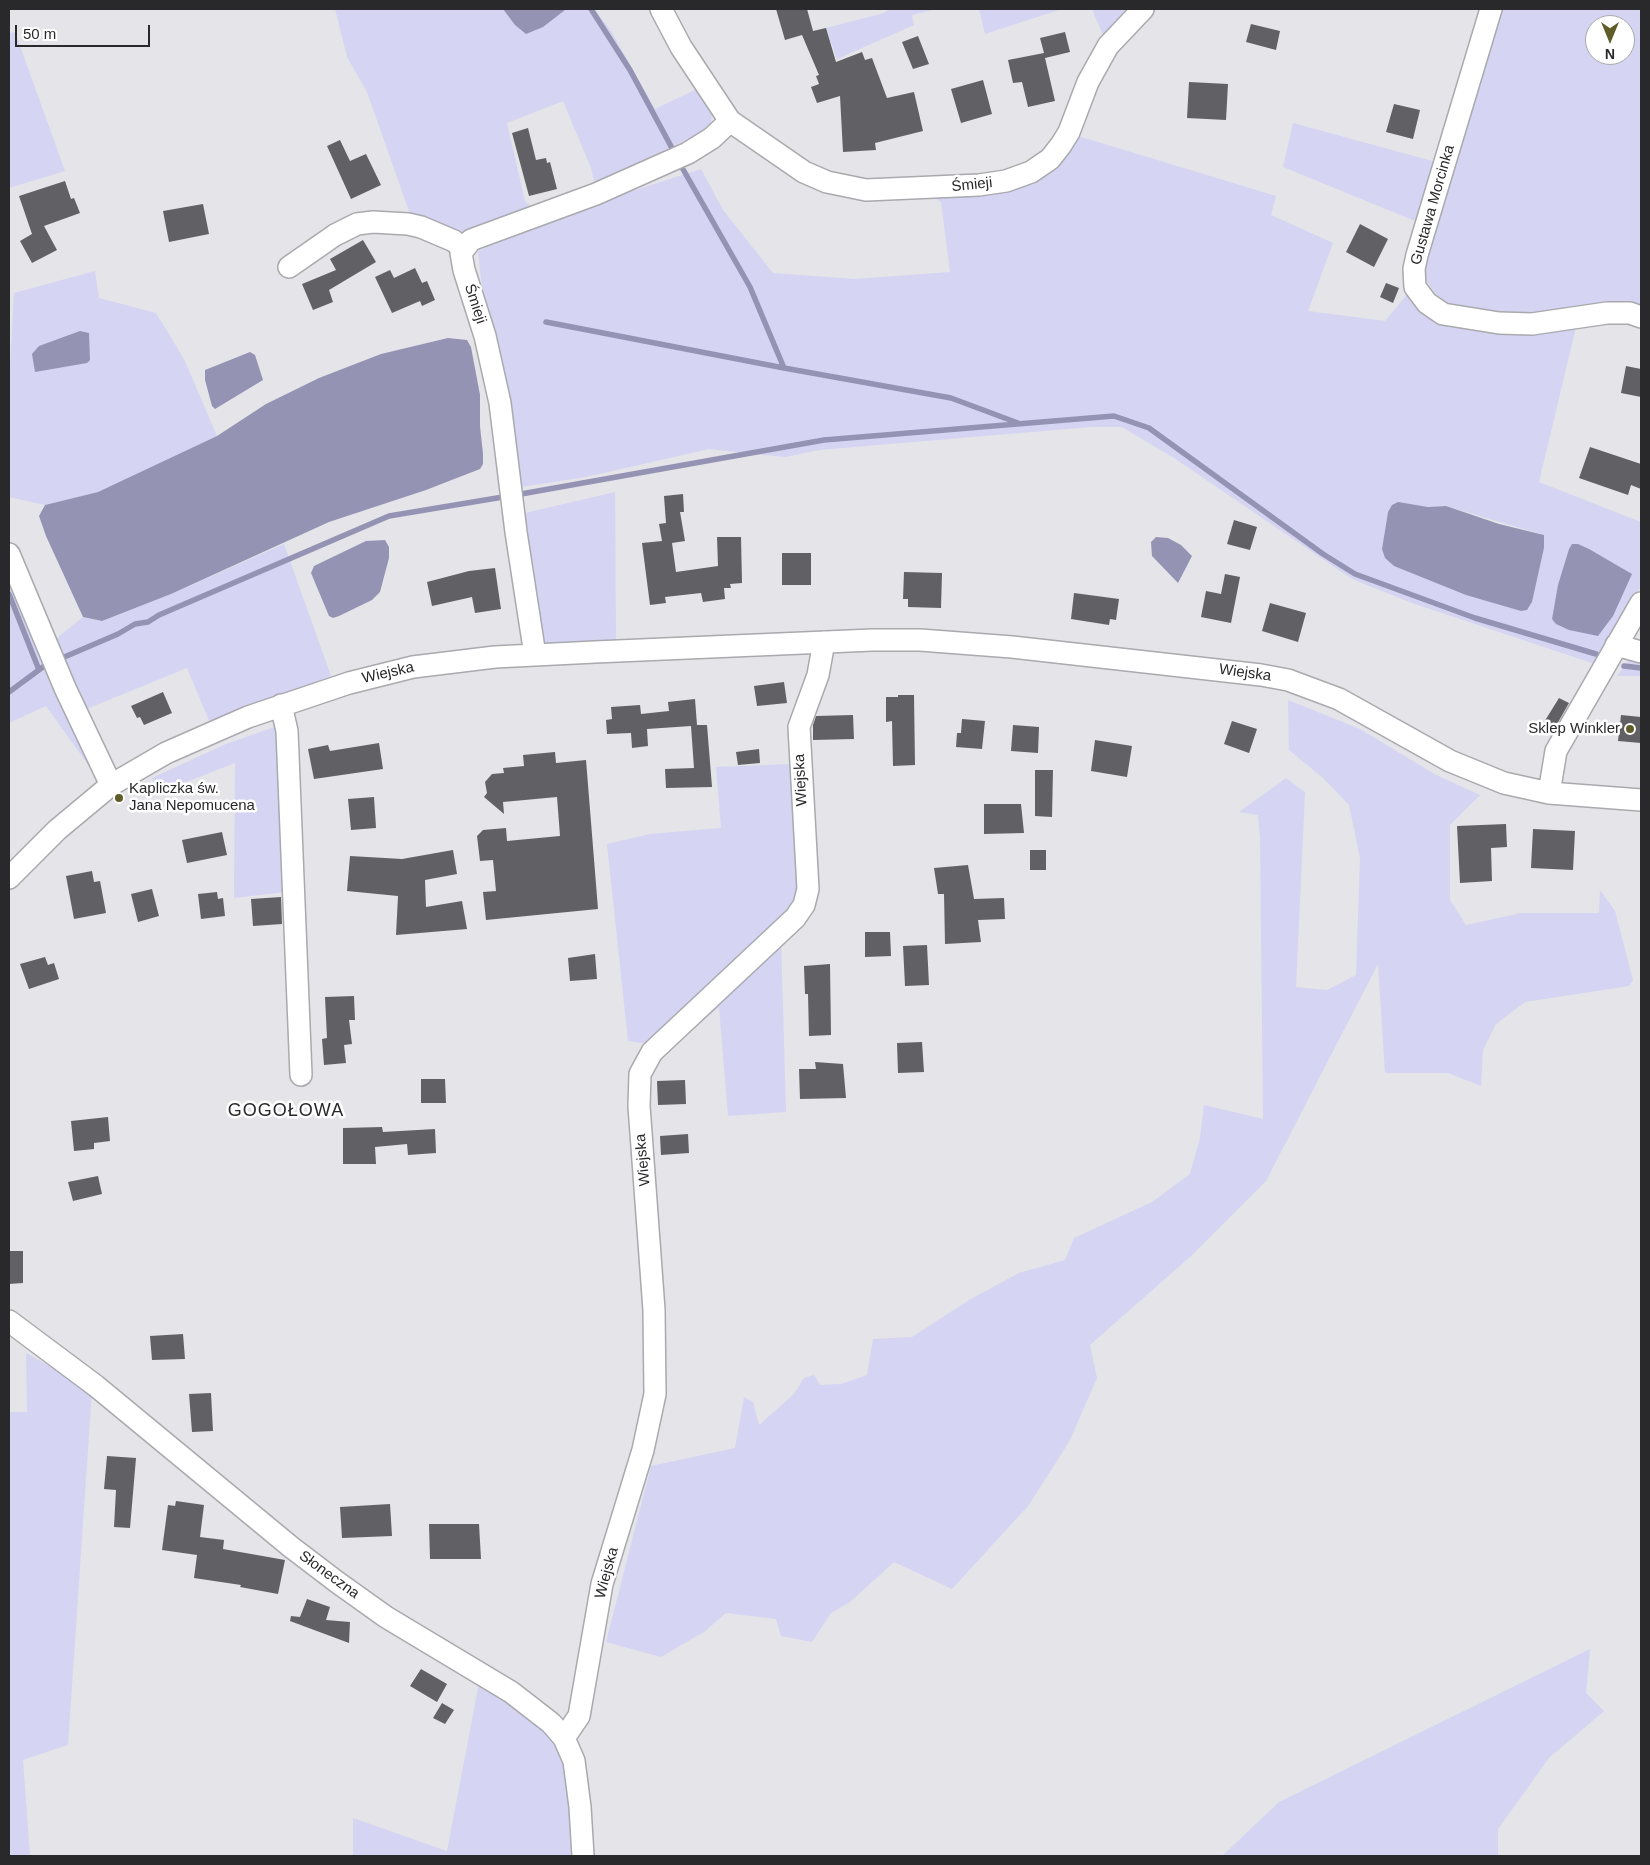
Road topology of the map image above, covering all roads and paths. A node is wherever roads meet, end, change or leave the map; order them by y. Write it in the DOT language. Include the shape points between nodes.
graph roads {
  1 [pos="661,9"];
  2 [pos="1143,9"];
  3 [pos="1491,9"];
  4 [pos="730,121"];
  5 [pos="463,249"];
  6 [pos="289,267"];
  7 [pos="1641,317"];
  8 [pos="9,554"];
  9 [pos="1641,603"];
  10 [pos="824,642"];
  11 [pos="1616,645"];
  12 [pos="1641,652"];
  13 [pos="535,655"];
  14 [pos="281,705"];
  15 [pos="110,785"];
  16 [pos="1549,793"];
  17 [pos="1641,800"];
  18 [pos="9,878"];
  19 [pos="302,1074"];
  20 [pos="9,1321"];
  21 [pos="564,1738"];
  22 [pos="583,1856"];
  1 -- 4 [label="street, Śmieji" via="681,47"];
  2 -- 4 [label="street, Śmieji" via="1108,46 1088,82 1069,132 1050,159 1031,172 1006,181 927,189 847,188 804,172"];
  3 -- 7 [label="street, Gustawa Morcinka" via="1417,255 1415,288 1427,303 1444,314 1498,323 1540,324 1607,312 1630,312"];
  4 -- 5 [label="street" via="712,138 674,160 549,212 471,240"];
  5 -- 6 [label="street" via="454,241 415,226 373,222 357,224 335,235"];
  5 -- 13 [label="street, Śmieji" via="464,270 485,336 500,403"];
  8 -- 15 [label="street"];
  9 -- 11 [label="street"];
  10 -- 13 [label="street, Wiejska"];
  10 -- 16 [label="street, Wiejska" via="920,640 975,644 1275,677 1340,699 1425,748 1479,774"];
  10 -- 21 [label="street, Wiejska" via="818,675 799,726 808,883 804,905 795,918 652,1052 640,1074 639,1115 654,1310 655,1394 643,1450 602,1584 579,1716"];
  11 -- 12 [label="street"];
  11 -- 16 [label="street" via="1556,751"];
  13 -- 14 [label="street, Wiejska" via="413,667 350,682"];
  14 -- 15 [label="street, Wiejska" via="184,745"];
  14 -- 19 [label="street" via="287,731"];
  15 -- 18 [label="street, Wiejska" via="56,830"];
  16 -- 17 [label="street, Wiejska"];
  20 -- 21 [label="street, Słoneczna" via="96,1386 291,1547 386,1617 518,1697 551,1723"];
  21 -- 22 [label="street, Słoneczna" via="575,1768"];
}
